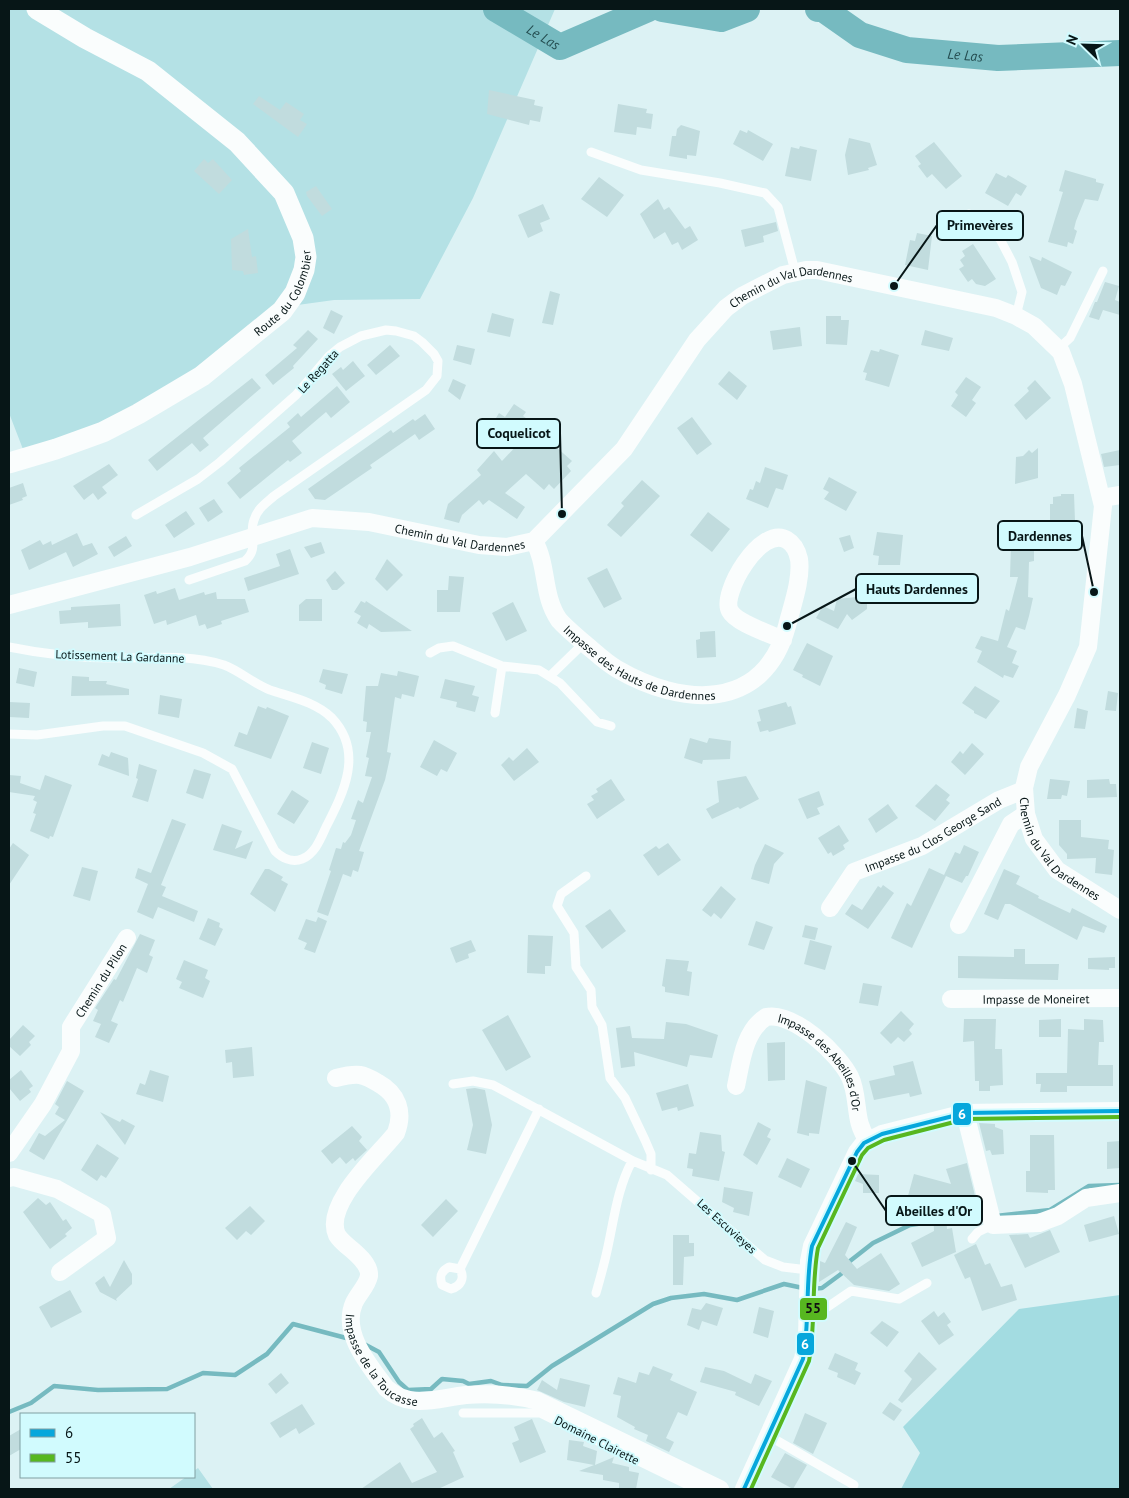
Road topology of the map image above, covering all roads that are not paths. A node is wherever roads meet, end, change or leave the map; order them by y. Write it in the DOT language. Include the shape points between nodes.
graph roads {
  1 [pos="38,9"];
  2 [pos="590,152"];
  3 [pos="969,214"];
  4 [pos="1103,270"];
  5 [pos="795,271"];
  6 [pos="1016,316"];
  7 [pos="1058,349"];
  8 [pos="9,463"];
  9 [pos="1120,495"];
  10 [pos="1102,498"];
  11 [pos="136,515"];
  12 [pos="253,537"];
  13 [pos="534,541"];
  14 [pos="189,580"];
  15 [pos="9,605"];
  16 [pos="783,640"];
  17 [pos="584,643"];
  18 [pos="9,647"];
  19 [pos="430,653"];
  20 [pos="502,666"];
  21 [pos="550,676"];
  22 [pos="495,713"];
  23 [pos="611,726"];
  24 [pos="9,734"];
  25 [pos="1024,790"];
  26 [pos="1026,814"];
  27 [pos="586,876"];
  28 [pos="830,908"];
  29 [pos="1120,910"];
  30 [pos="959,925"];
  31 [pos="127,938"];
  32 [pos="1120,998"];
  33 [pos="951,999"];
  34 [pos="336,1078"];
  35 [pos="453,1084"];
  36 [pos="736,1086"];
  37 [pos="539,1109"];
  38 [pos="1120,1111"];
  39 [pos="965,1113"];
  40 [pos="868,1140"];
  41 [pos="9,1153"];
  42 [pos="632,1160"];
  43 [pos="651,1170"];
  44 [pos="9,1178"];
  45 [pos="1120,1193"];
  46 [pos="992,1218"];
  47 [pos="972,1239"];
  48 [pos="460,1269"];
  49 [pos="60,1272"];
  50 [pos="808,1283"];
  51 [pos="927,1283"];
  52 [pos="596,1293"];
  53 [pos="808,1312"];
  54 [pos="552,1411"];
  55 [pos="463,1413"];
  56 [pos="769,1436"];
  57 [pos="854,1485"];
  58 [pos="696,1489"];
  59 [pos="720,1489"];
  60 [pos="744,1489"];
  1 -- 8 [label="street, Route du Colombier" via="148,72 237,142 284,193 303,238 306,257 295,293 282,311 202,376 104,432"];
  2 -- 5 [label="lane" via="640,170 720,182 765,193 778,207"];
  3 -- 6 [label="lane" via="1000,239 1012,262 1022,292"];
  4 -- 7 [label="lane" via="1070,338"];
  5 -- 6 [label="street, Chemin du Val Dardennes" via="817,270 966,301"];
  5 -- 13 [label="street, Chemin du Val Dardennes" via="742,296 714,320 624,448"];
  6 -- 7 [label="street, Chemin du Val Dardennes" via="1043,333"];
  7 -- 10 [label="street, Chemin du Val Dardennes" via="1068,364"];
  9 -- 10 [label="street"];
  10 -- 25 [label="street, Chemin du Val Dardennes" via="1103,526 1088,647 1029,767"];
  11 -- 12 [label="lane, Le Regatta" via="198,479 220,462 296,395 329,356 345,344 386,330 406,333 428,347 434,354 438,369 426,390 265,503 253,521"];
  12 -- 13 [label="street, Chemin du Val Dardennes" via="312,518 328,518 376,524 479,546 507,547"];
  12 -- 14 [label="lane" via="254,548 246,561"];
  12 -- 15 [label="street, Chemin du Val Dardennes"];
  13 -- 17 [label="street, Impasse des Hauts de Dardennes" via="556,614"];
  16 -- 16 [label="street, Impasse des Hauts de Dardennes" via="740,620 730,611 728,604 732,586 756,549 763,542 778,537 794,544 799,560"];
  16 -- 17 [label="street, Impasse des Hauts de Dardennes" via="771,664 759,676 739,688 710,696 671,691 630,675"];
  17 -- 21 [label="lane"];
  18 -- 24 [label="lane, Lotissement La Gardanne" via="86,657 184,657 224,665 261,686 302,700 326,713 336,723 347,744 350,770 340,799 317,845 307,857 293,861 275,851 232,769 203,753 125,726 37,735"];
  19 -- 20 [label="lane" via="453,646"];
  20 -- 21 [label="lane" via="531,668"];
  20 -- 22 [label="lane"];
  21 -- 23 [label="lane" via="560,682 597,722"];
  25 -- 26 [label="street, Chemin du Val Dardennes"];
  25 -- 28 [label="street, Impasse du Clos George Sand" via="999,800 922,846 854,872"];
  26 -- 29 [label="street, Chemin du Val Dardennes" via="1034,839 1053,866 1068,879"];
  26 -- 30 [label="street" via="1012,824"];
  27 -- 43 [label="lane" via="561,894 557,906 574,933 576,967 591,990 592,1007 602,1025 610,1078 625,1098 646,1140 651,1154"];
  31 -- 41 [label="street, Chemin du Pilon" via="72,1027 71,1051 42,1104"];
  32 -- 33 [label="street, Impasse de Moneiret"];
  34 -- 54 [label="street, Impasse de la Toucasse" via="362,1075 372,1079 392,1093 399,1106 396,1133 352,1185 338,1208 336,1220 338,1236 368,1270 367,1281 351,1310 350,1322 357,1342 386,1388 403,1400 419,1402 467,1395 522,1397"];
  35 -- 37 [label="lane, Les Escuvieyes" via="473,1081 493,1085"];
  36 -- 40 [label="street, Impasse des Abeilles d'Or" via="753,1028 766,1017 784,1017 808,1032 850,1077 859,1125"];
  37 -- 42 [label="lane, Les Escuvieyes"];
  37 -- 48 [label="lane"];
  38 -- 39 [label="street"];
  39 -- 40 [label="street"];
  39 -- 46 [label="street"];
  40 -- 50 [label="street" via="857,1152 812,1246"];
  42 -- 43 [label="lane, Les Escuvieyes"];
  42 -- 52 [label="lane" via="613,1215"];
  43 -- 50 [label="lane, Les Escuvieyes" via="676,1182 764,1260 784,1267"];
  44 -- 49 [label="street" via="57,1189 102,1214 107,1238"];
  45 -- 46 [label="street" via="1086,1198 1058,1216 1039,1223"];
  46 -- 47 [label="lane"];
  50 -- 53 [label="street"];
  51 -- 53 [label="lane" via="899,1299 851,1291 826,1308"];
  53 -- 56 [label="street" via="804,1360"];
  54 -- 55 [label="lane, Domaine Clairette"];
  54 -- 58 [label="lane, Domaine Clairette"];
  54 -- 59 [label="street, Impasse de la Toucasse"];
  56 -- 57 [label="lane"];
  56 -- 60 [label="street"];
}
